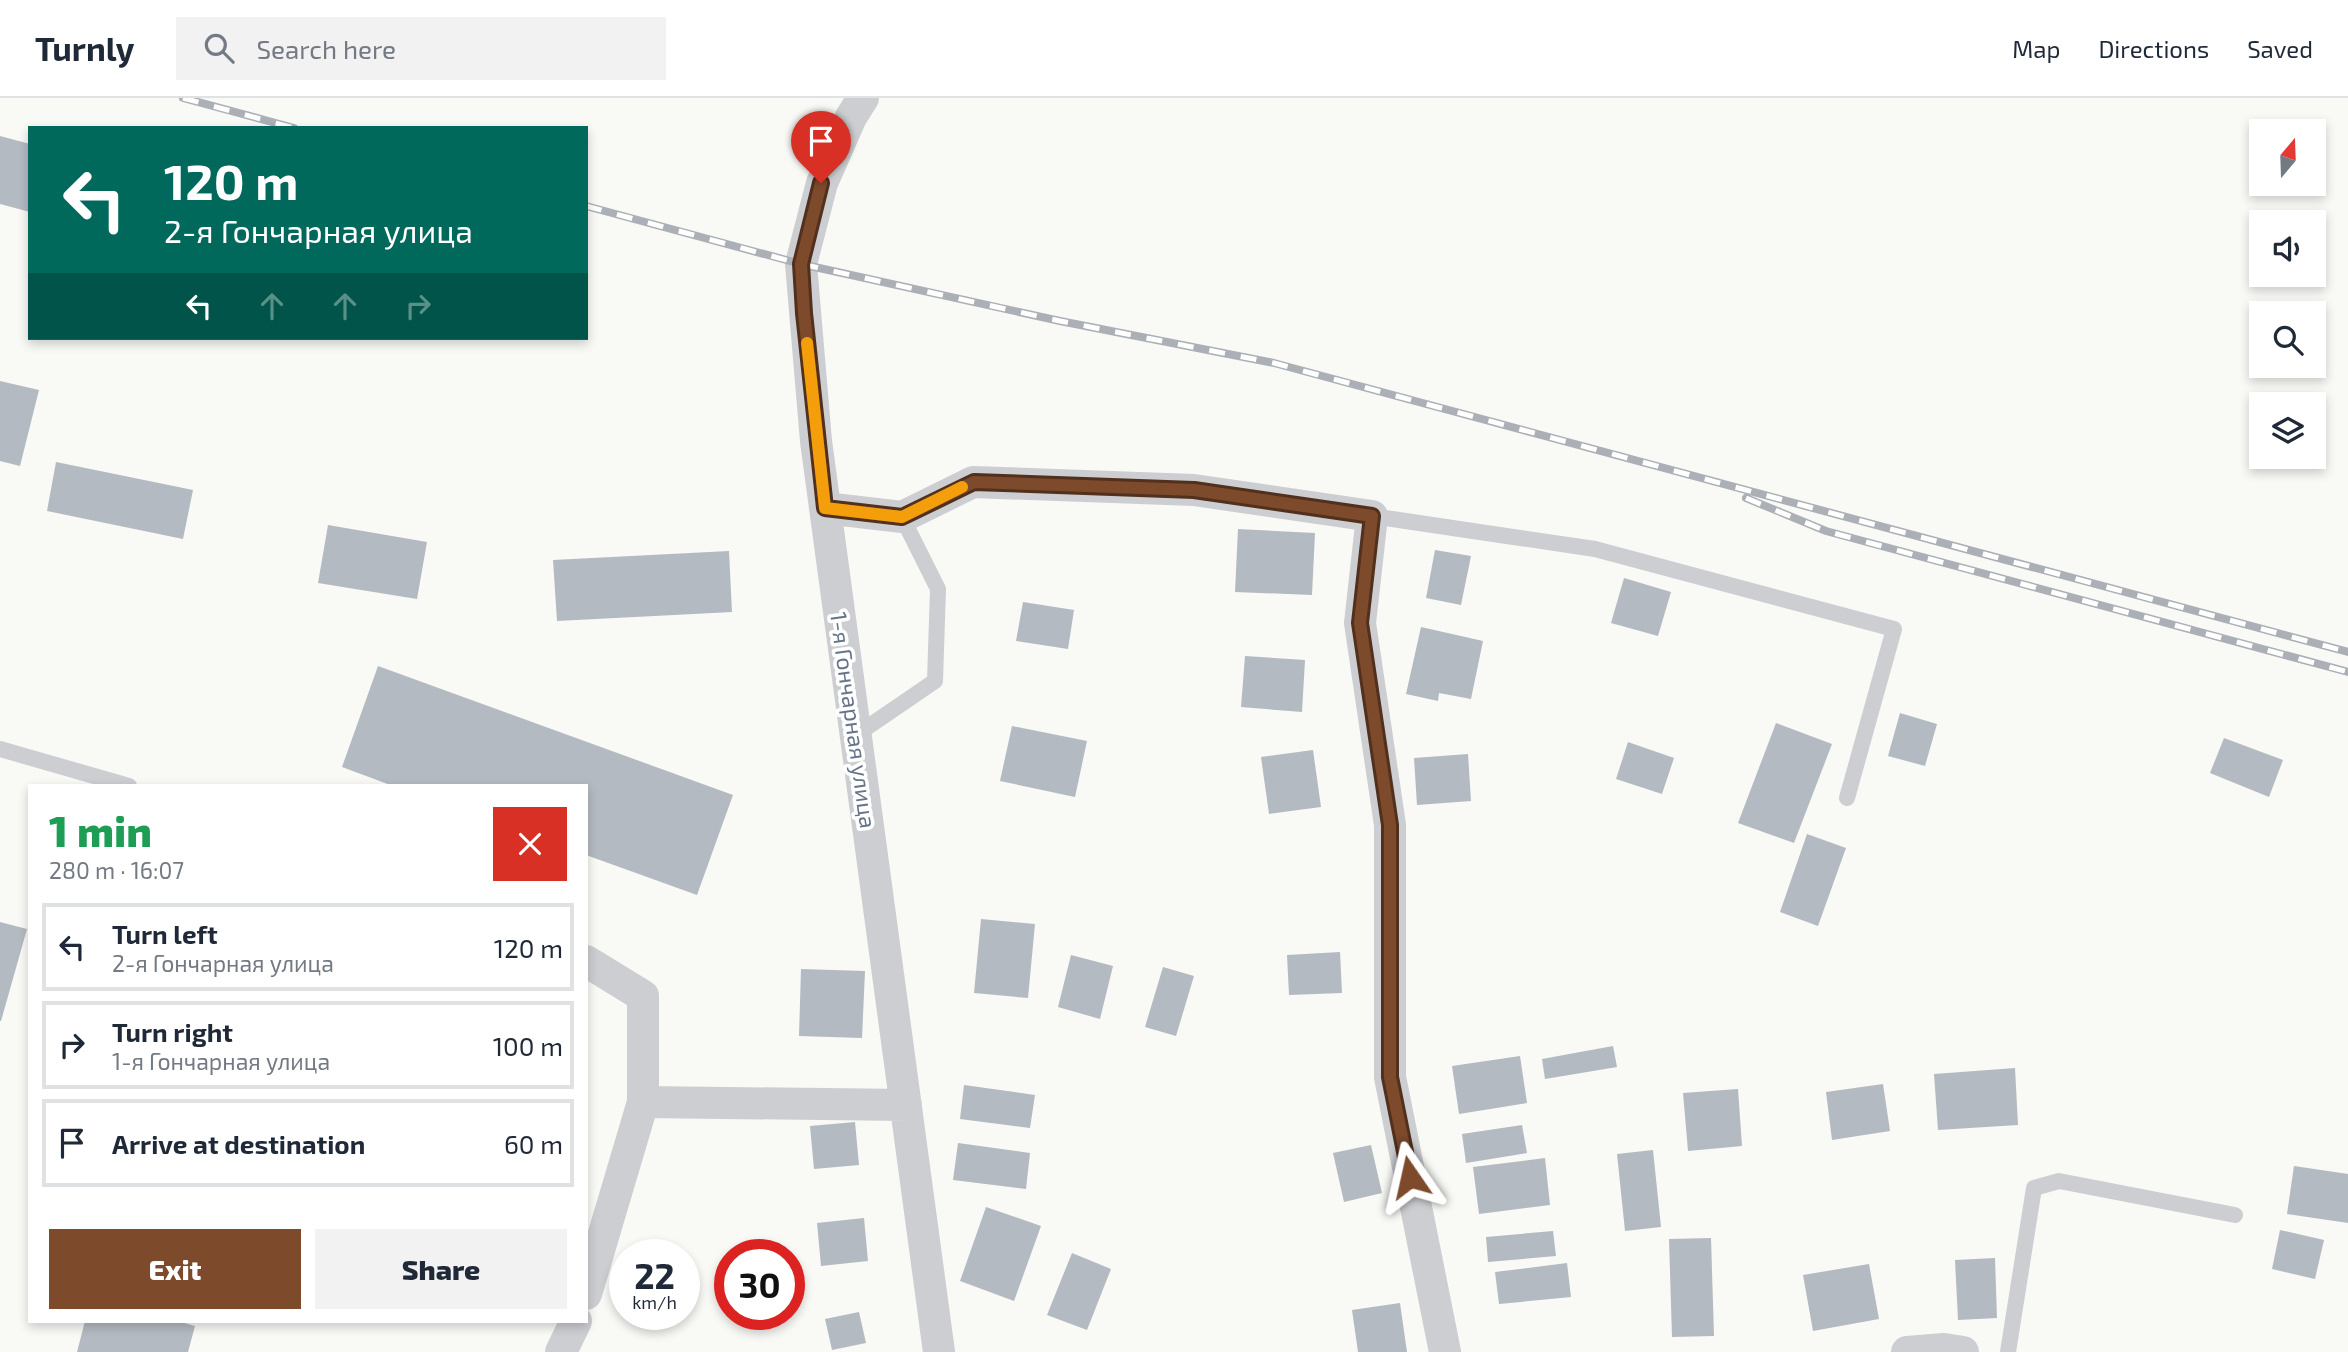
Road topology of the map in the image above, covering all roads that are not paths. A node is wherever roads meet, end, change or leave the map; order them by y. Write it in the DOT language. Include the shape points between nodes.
graph roads {
  1 [pos="863,98"];
  2 [pos="825,508"];
  3 [pos="1372,516"];
  4 [pos="902,517"];
  5 [pos="856,735"];
  6 [pos="0,749"];
  7 [pos="122,784"];
  8 [pos="1847,798"];
  9 [pos="588,962"];
  10 [pos="643,1102"];
  11 [pos="906,1105"];
  12 [pos="2235,1215"];
  13 [pos="588,1287"];
  14 [pos="575,1323"];
  15 [pos="561,1352"];
  16 [pos="939,1352"];
  17 [pos="1445,1352"];
  18 [pos="1908,1352"];
  19 [pos="1963,1352"];
  20 [pos="2008,1352"];
  1 -- 2 [label="street, 1-я Гончарная улица" via="821,183 801,264"];
  2 -- 4 [label="street"];
  2 -- 5 [label="street, 1-я Гончарная улица"];
  3 -- 4 [label="street" via="1194,490 974,482"];
  3 -- 8 [label="lane" via="1595,548 1894,629"];
  3 -- 17 [label="street" via="1360,623 1390,825 1390,1077"];
  4 -- 5 [label="lane" via="938,589 935,681"];
  5 -- 11 [label="street, 1-я Гончарная улица"];
  6 -- 7 [label="lane"];
  9 -- 10 [label="street" via="643,996"];
  10 -- 11 [label="street"];
  10 -- 13 [label="street"];
  11 -- 16 [label="street, 1-я Гончарная улица"];
  12 -- 20 [label="lane" via="2059,1181 2034,1188"];
  14 -- 15 [label="street"];
  18 -- 19 [label="street"];
}
